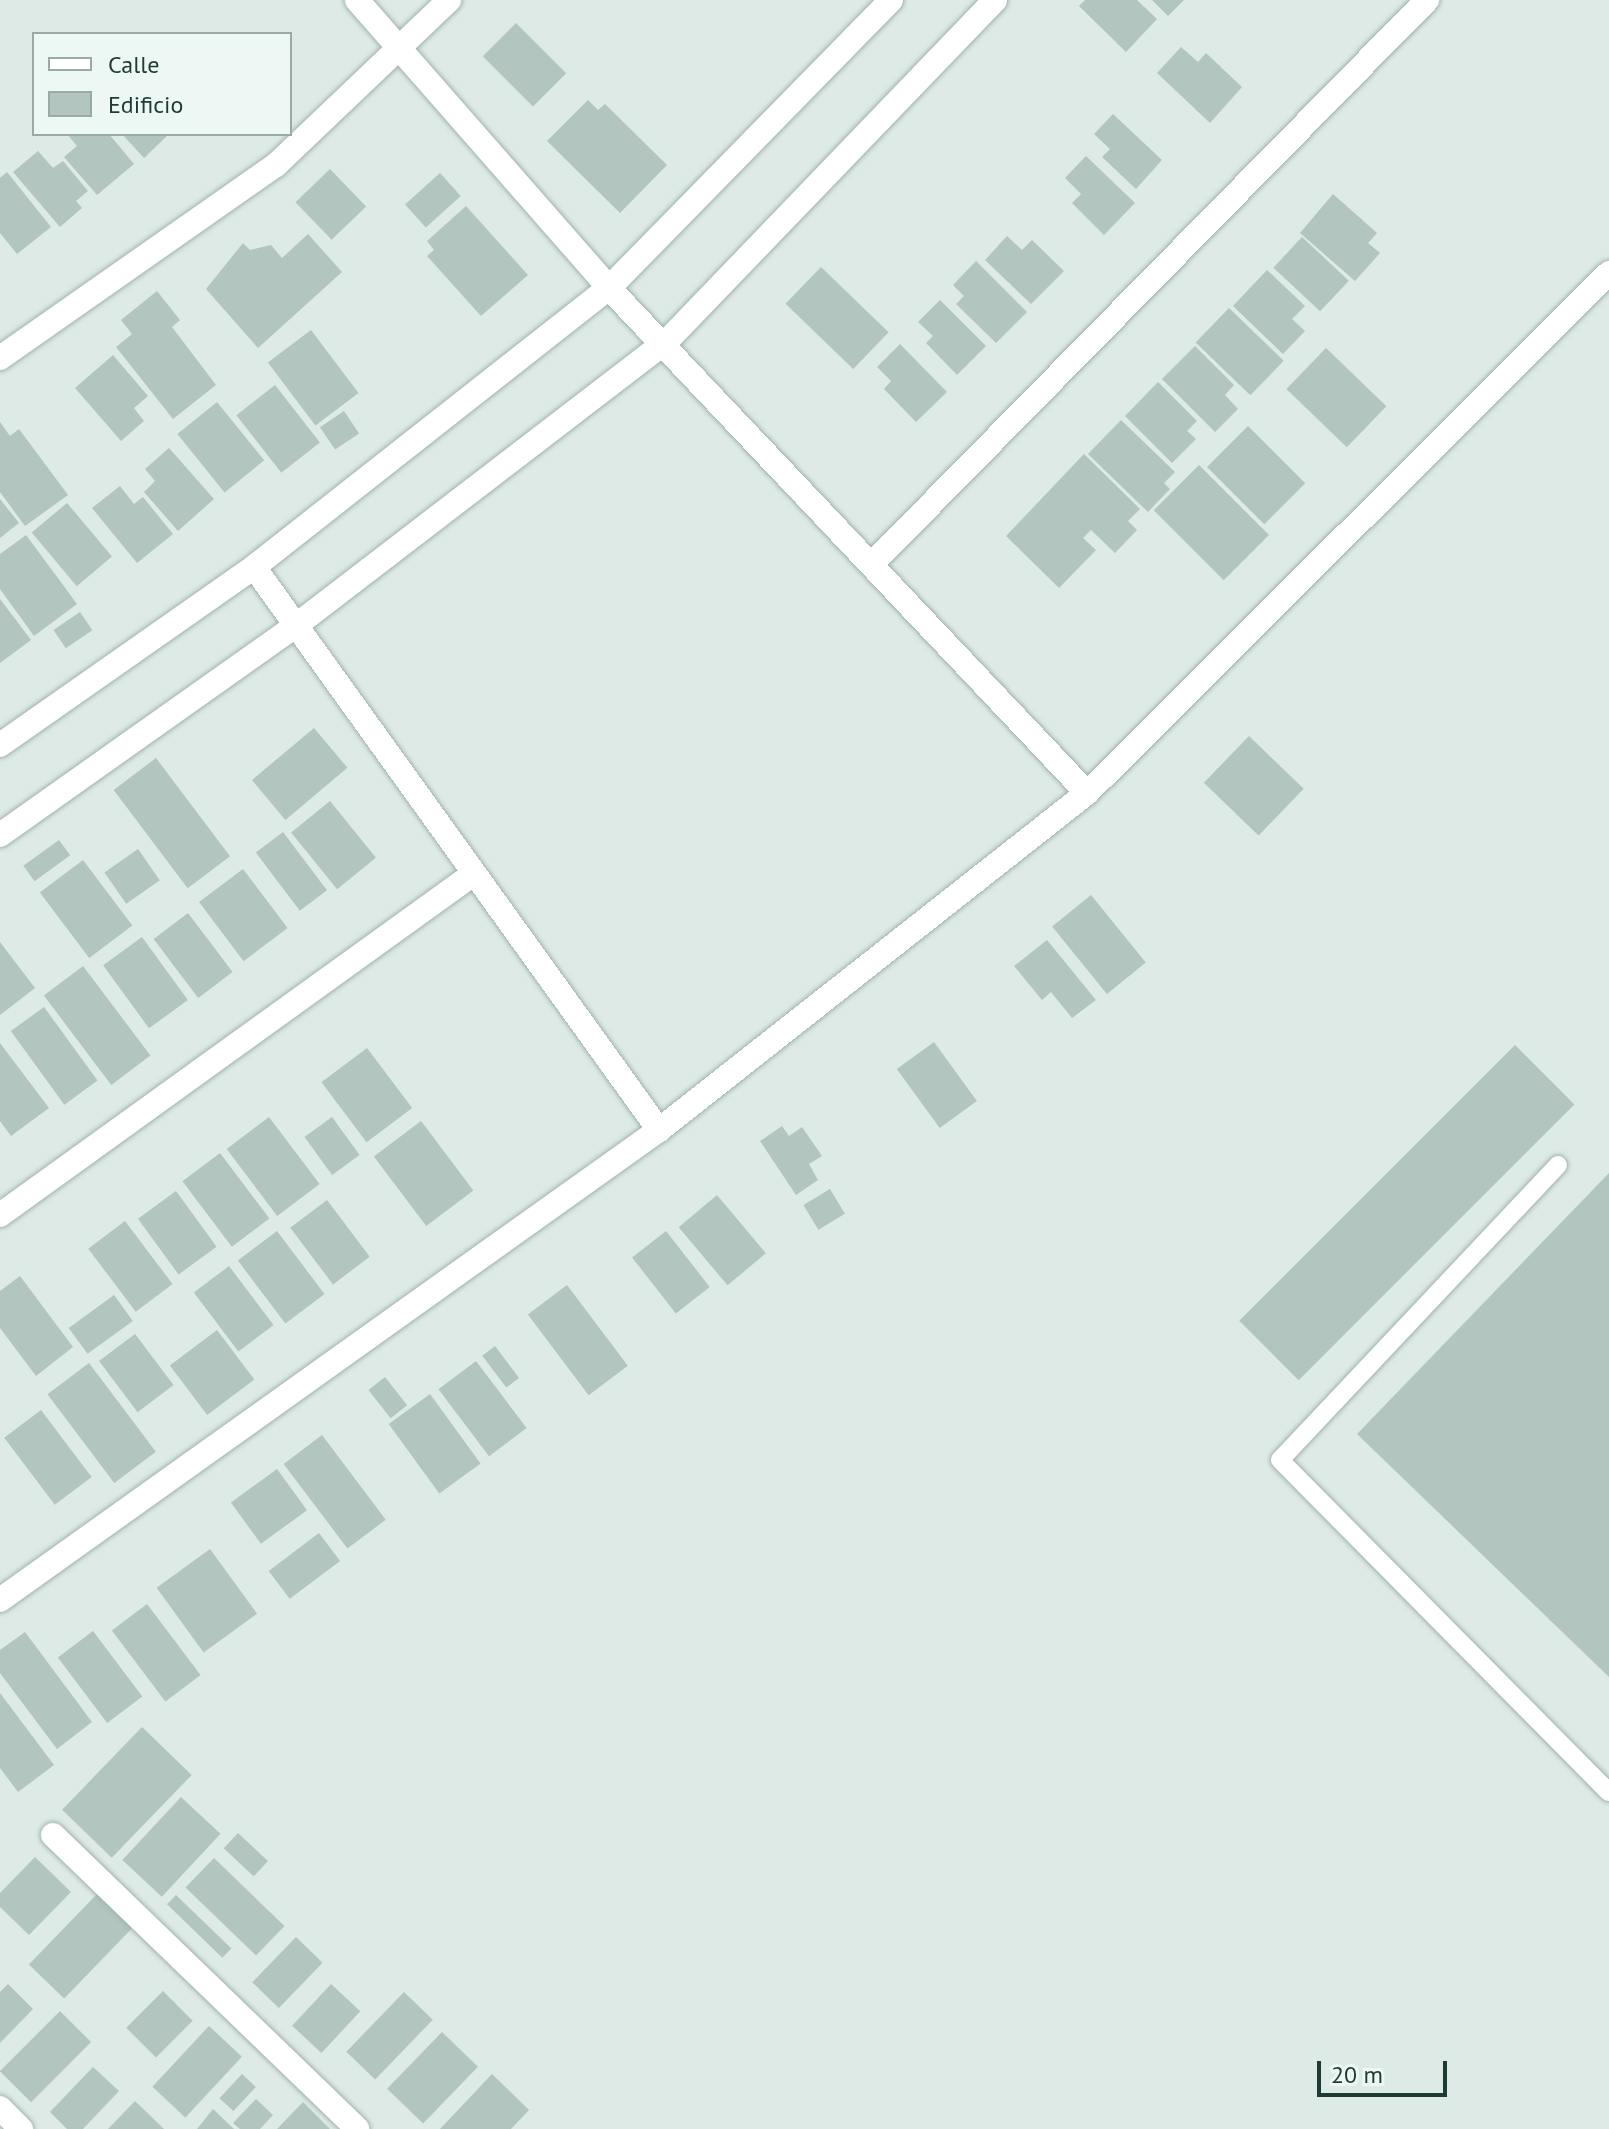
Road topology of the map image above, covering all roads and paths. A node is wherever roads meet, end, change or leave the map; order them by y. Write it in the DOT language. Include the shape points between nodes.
graph roads {
  1 [pos="357,0"];
  2 [pos="449,0"];
  3 [pos="891,0"];
  4 [pos="995,0"];
  5 [pos="1427,0"];
  6 [pos="405,46"];
  7 [pos="1609,273"];
  8 [pos="609,288"];
  9 [pos="667,341"];
  10 [pos="0,358"];
  11 [pos="873,563"];
  12 [pos="254,567"];
  13 [pos="294,627"];
  14 [pos="0,745"];
  15 [pos="1087,793"];
  16 [pos="0,835"];
  17 [pos="472,875"];
  18 [pos="659,1130"];
  19 [pos="1558,1165"];
  20 [pos="0,1215"];
  21 [pos="0,1600"];
  22 [pos="1609,1792"];
  23 [pos="53,1835"];
  24 [pos="0,2108"];
  25 [pos="21,2129"];
  26 [pos="357,2129"];
  1 -- 6 [label="street"];
  2 -- 6 [label="street"];
  3 -- 8 [label="street"];
  4 -- 9 [label="street"];
  5 -- 11 [label="street"];
  6 -- 8 [label="street"];
  6 -- 10 [label="street" via="276,165"];
  7 -- 15 [label="street"];
  8 -- 9 [label="street"];
  8 -- 12 [label="street"];
  9 -- 11 [label="street"];
  9 -- 13 [label="street"];
  11 -- 15 [label="street"];
  12 -- 13 [label="street"];
  12 -- 14 [label="street"];
  13 -- 16 [label="street"];
  13 -- 17 [label="street"];
  15 -- 18 [label="street"];
  17 -- 18 [label="street"];
  17 -- 20 [label="street"];
  18 -- 21 [label="street"];
  19 -- 22 [label="lane" via="1280,1460"];
  23 -- 26 [label="street"];
  24 -- 25 [label="street"];
}
